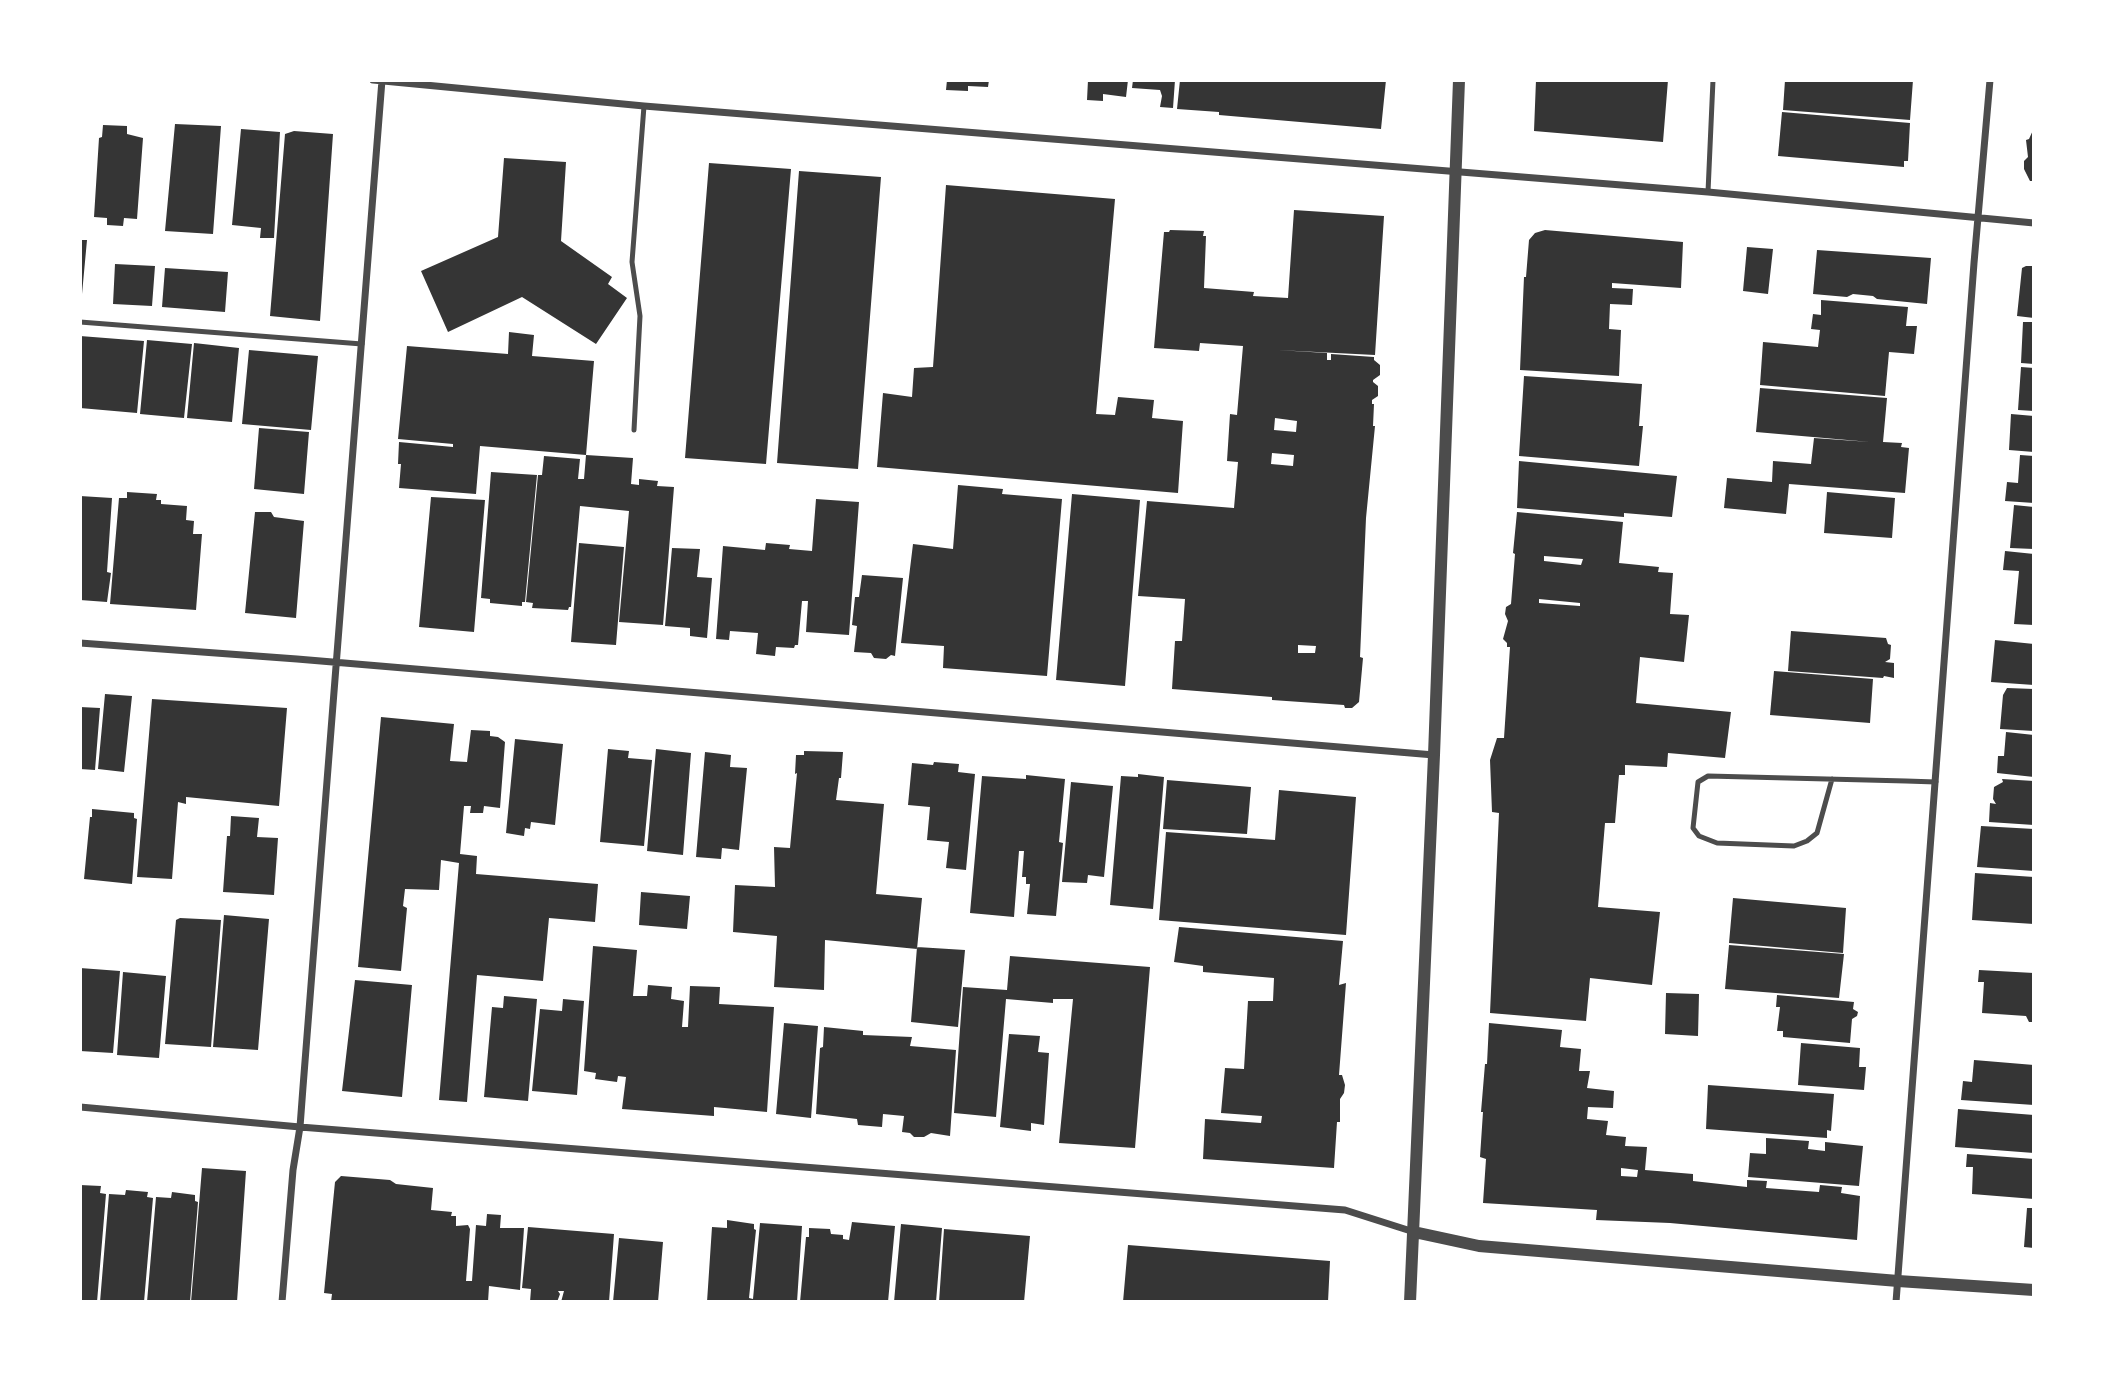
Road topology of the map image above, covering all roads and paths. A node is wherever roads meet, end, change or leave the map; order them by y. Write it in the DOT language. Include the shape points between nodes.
graph roads {
  1 [pos="373,80"];
  2 [pos="1460,80"];
  3 [pos="1713,80"];
  4 [pos="1990,80"];
  5 [pos="382,81"];
  6 [pos="644,106"];
  7 [pos="1457,170"];
  8 [pos="1708,192"];
  9 [pos="1979,216"];
  10 [pos="2034,223"];
  11 [pos="80,322"];
  12 [pos="362,344"];
  13 [pos="634,430"];
  14 [pos="80,643"];
  15 [pos="338,663"];
  16 [pos="1434,755"];
  17 [pos="1832,779"];
  18 [pos="1936,782"];
  19 [pos="80,1107"];
  20 [pos="300,1127"];
  21 [pos="1414,1232"];
  22 [pos="1898,1281"];
  23 [pos="2034,1290"];
  24 [pos="282,1301"];
  25 [pos="1410,1301"];
  26 [pos="1896,1301"];
  1 -- 5 [label="street"];
  2 -- 7 [label="street"];
  3 -- 8 [label="lane"];
  4 -- 9 [label="street"];
  5 -- 6 [label="street"];
  5 -- 12 [label="street"];
  6 -- 7 [label="street"];
  6 -- 13 [label="lane" via="632,262 640,316"];
  7 -- 8 [label="street"];
  7 -- 16 [label="street"];
  8 -- 9 [label="street"];
  9 -- 10 [label="street"];
  9 -- 18 [label="street"];
  11 -- 12 [label="lane"];
  12 -- 15 [label="street"];
  14 -- 15 [label="street"];
  15 -- 16 [label="street"];
  15 -- 20 [label="street"];
  16 -- 21 [label="street"];
  17 -- 17 [label="lane" via="1708,776 1698,782 1693,828 1699,836 1717,843 1794,846 1816,835"];
  17 -- 18 [label="lane"];
  18 -- 22 [label="street"];
  19 -- 20 [label="street"];
  20 -- 21 [label="street" via="1345,1210"];
  20 -- 24 [label="street"];
  21 -- 22 [label="street" via="1479,1246"];
  21 -- 25 [label="street"];
  22 -- 23 [label="street"];
  22 -- 26 [label="street"];
}
